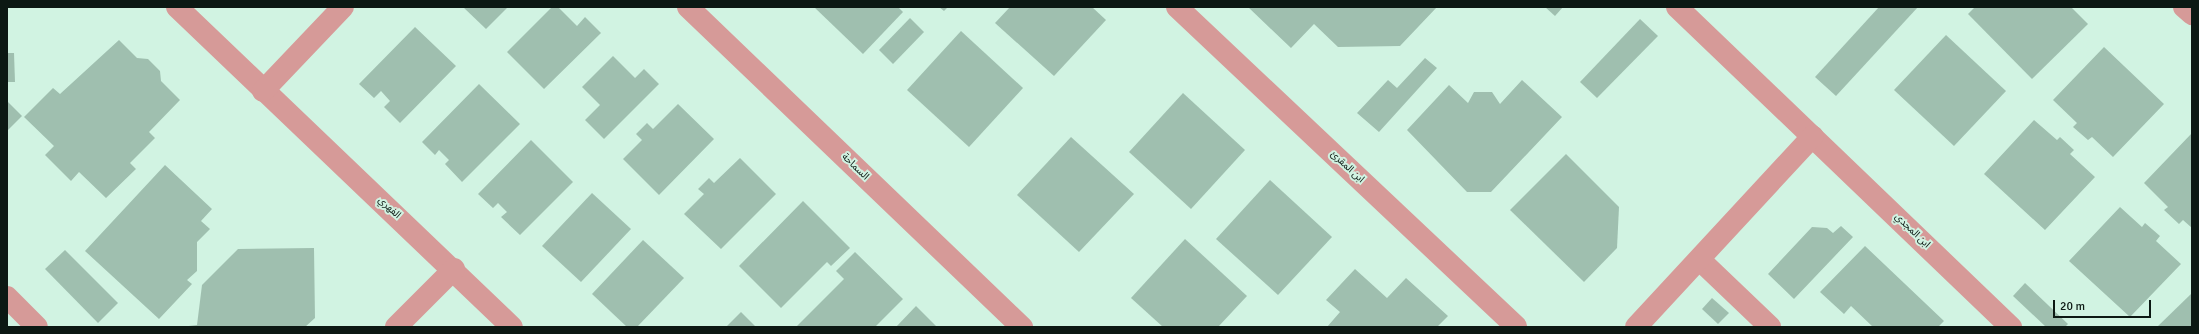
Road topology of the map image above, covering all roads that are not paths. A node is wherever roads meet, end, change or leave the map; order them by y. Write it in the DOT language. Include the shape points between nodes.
graph roads {
  1 [pos="177,7"];
  2 [pos="343,7"];
  3 [pos="1177,7"];
  4 [pos="1678,7"];
  5 [pos="2184,7"];
  6 [pos="690,8"];
  7 [pos="2192,14"];
  8 [pos="263,91"];
  9 [pos="1813,136"];
  10 [pos="1700,260"];
  11 [pos="454,269"];
  12 [pos="7,297"];
  13 [pos="37,327"];
  14 [pos="396,327"];
  15 [pos="512,327"];
  16 [pos="1022,327"];
  17 [pos="1516,327"];
  18 [pos="1636,327"];
  19 [pos="1770,327"];
  20 [pos="2011,327"];
  1 -- 8 [label="street, الفهري"];
  2 -- 8 [label="street"];
  3 -- 17 [label="street, ابن المقرئ"];
  4 -- 9 [label="street, ابن المجدي"];
  5 -- 7 [label="street"];
  6 -- 16 [label="street, السماحة"];
  8 -- 11 [label="street, الفهري"];
  9 -- 10 [label="street"];
  9 -- 20 [label="street, ابن المجدي"];
  10 -- 18 [label="street"];
  10 -- 19 [label="street"];
  11 -- 14 [label="street"];
  11 -- 15 [label="street, الفهري"];
  12 -- 13 [label="street"];
}
